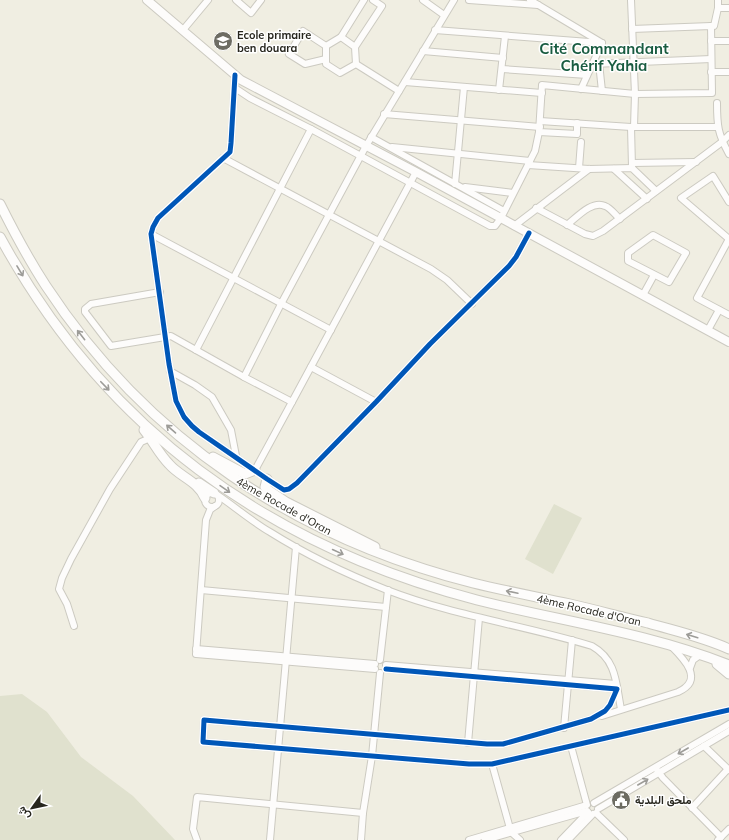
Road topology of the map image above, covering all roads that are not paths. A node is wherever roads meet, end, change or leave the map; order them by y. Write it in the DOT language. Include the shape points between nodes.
graph roads {
  1 [pos="147,0"];
  2 [pos="236,0"];
  3 [pos="261,0"];
  4 [pos="364,0"];
  5 [pos="373,0"];
  6 [pos="423,0"];
  7 [pos="454,0"];
  8 [pos="469,0"];
  9 [pos="530,0"];
  10 [pos="631,0"];
  11 [pos="718,0"];
  12 [pos="205,1"];
  13 [pos="429,3"];
  14 [pos="539,6"];
  15 [pos="718,8"];
  16 [pos="729,8"];
  17 [pos="444,15"];
  18 [pos="711,26"];
  19 [pos="632,29"];
  20 [pos="182,30"];
  21 [pos="435,30"];
  22 [pos="505,36"];
  23 [pos="341,37"];
  24 [pos="711,41"];
  25 [pos="729,41"];
  26 [pos="602,43"];
  27 [pos="326,46"];
  28 [pos="356,47"];
  29 [pos="423,51"];
  30 [pos="503,58"];
  31 [pos="326,59"];
  32 [pos="711,59"];
  33 [pos="634,62"];
  34 [pos="356,64"];
  35 [pos="596,64"];
  36 [pos="502,69"];
  37 [pos="544,72"];
  38 [pos="711,72"];
  39 [pos="729,72"];
  40 [pos="235,75"];
  41 [pos="588,75"];
  42 [pos="405,82"];
  43 [pos="542,85"];
  44 [pos="464,87"];
  45 [pos="235,88"];
  46 [pos="581,89"];
  47 [pos="499,90"];
  48 [pos="399,91"];
  49 [pos="602,91"];
  50 [pos="542,94"];
  51 [pos="634,94"];
  52 [pos="717,103"];
  53 [pos="384,114"];
  54 [pos="461,120"];
  55 [pos="577,123"];
  56 [pos="540,127"];
  57 [pos="633,127"];
  58 [pos="718,127"];
  59 [pos="311,130"];
  60 [pos="729,135"];
  61 [pos="371,137"];
  62 [pos="581,142"];
  63 [pos="722,142"];
  64 [pos="366,146"];
  65 [pos="388,147"];
  66 [pos="458,154"];
  67 [pos="729,154"];
  68 [pos="360,156"];
  69 [pos="224,158"];
  70 [pos="696,162"];
  71 [pos="529,163"];
  72 [pos="632,166"];
  73 [pos="579,168"];
  74 [pos="614,168"];
  75 [pos="589,169"];
  76 [pos="416,172"];
  77 [pos="409,182"];
  78 [pos="458,185"];
  79 [pos="280,189"];
  80 [pos="656,191"];
  81 [pos="513,193"];
  82 [pos="646,199"];
  83 [pos="729,202"];
  84 [pos="0,204"];
  85 [pos="536,208"];
  86 [pos="503,214"];
  87 [pos="329,215"];
  88 [pos="620,219"];
  89 [pos="567,224"];
  90 [pos="514,226"];
  91 [pos="529,233"];
  92 [pos="151,234"];
  93 [pos="0,237"];
  94 [pos="729,239"];
  95 [pos="378,241"];
  96 [pos="654,275"];
  97 [pos="234,278"];
  98 [pos="160,292"];
  99 [pos="643,295"];
  100 [pos="281,304"];
  101 [pos="472,304"];
  102 [pos="719,310"];
  103 [pos="729,315"];
  104 [pos="331,330"];
  105 [pos="708,330"];
  106 [pos="166,336"];
  107 [pos="729,342"];
  108 [pos="196,350"];
  109 [pos="311,367"];
  110 [pos="170,371"];
  111 [pos="244,377"];
  112 [pos="292,402"];
  113 [pos="376,402"];
  114 [pos="130,412"];
  115 [pos="150,438"];
  116 [pos="191,446"];
  117 [pos="236,456"];
  118 [pos="255,470"];
  119 [pos="205,475"];
  120 [pos="267,479"];
  121 [pos="215,494"];
  122 [pos="205,500"];
  123 [pos="216,505"];
  124 [pos="233,507"];
  125 [pos="206,520"];
  126 [pos="296,546"];
  127 [pos="406,564"];
  128 [pos="201,590"];
  129 [pos="388,590"];
  130 [pos="291,598"];
  131 [pos="386,607"];
  132 [pos="479,618"];
  133 [pos="74,626"];
  134 [pos="572,640"];
  135 [pos="670,645"];
  136 [pos="729,649"];
  137 [pos="702,655"];
  138 [pos="286,659"];
  139 [pos="729,665"];
  140 [pos="380,668"];
  141 [pos="690,668"];
  142 [pos="729,674"];
  143 [pos="474,675"];
  144 [pos="568,682"];
  145 [pos="616,686"];
  146 [pos="621,709"];
  147 [pos="729,710"];
  148 [pos="591,719"];
  149 [pos="729,724"];
  150 [pos="280,727"];
  151 [pos="564,728"];
  152 [pos="729,731"];
  153 [pos="374,734"];
  154 [pos="468,742"];
  155 [pos="571,746"];
  156 [pos="704,746"];
  157 [pos="278,748"];
  158 [pos="372,756"];
  159 [pos="492,764"];
  160 [pos="657,770"];
  161 [pos="728,770"];
  162 [pos="273,804"];
  163 [pos="692,808"];
  164 [pos="591,811"];
  165 [pos="364,813"];
  166 [pos="729,829"];
  167 [pos="511,830"];
  168 [pos="719,838"];
  169 [pos="197,840"];
  170 [pos="270,840"];
  171 [pos="361,840"];
  172 [pos="469,840"];
  173 [pos="485,840"];
  174 [pos="520,840"];
  175 [pos="561,840"];
  176 [pos="568,840"];
  177 [pos="624,840"];
  1 -- 20 [label="main road"];
  2 -- 3 [label="street" via="251,13"];
  4 -- 23 [label="street"];
  5 -- 28 [label="street" via="382,6"];
  6 -- 13 [label="street"];
  7 -- 17 [label="street"];
  8 -- 14 [label="street"];
  9 -- 14 [label="street"];
  10 -- 19 [label="street"];
  11 -- 15 [label="street"];
  12 -- 20 [label="street"];
  13 -- 17 [label="street"];
  14 -- 26 [label="street"];
  15 -- 16 [label="street"];
  15 -- 18 [label="street" via="714,26"];
  17 -- 21 [label="street"];
  18 -- 19 [label="street"];
  18 -- 24 [label="street"];
  19 -- 33 [label="street"];
  20 -- 40 [label="main road"];
  21 -- 22 [label="street"];
  21 -- 29 [label="street"];
  22 -- 26 [label="street"];
  22 -- 30 [label="street"];
  23 -- 27 [label="street"];
  23 -- 28 [label="street"];
  24 -- 25 [label="street"];
  24 -- 32 [label="street"];
  26 -- 35 [label="street"];
  27 -- 31 [label="street"];
  27 -- 31 [label="street" via="303,31 289,54 305,64"];
  28 -- 34 [label="street"];
  29 -- 30 [label="street"];
  29 -- 42 [label="street"];
  30 -- 36 [label="street"];
  31 -- 34 [label="street" via="326,64 340,73"];
  32 -- 33 [label="street"];
  32 -- 38 [label="street"];
  33 -- 35 [label="street"];
  33 -- 51 [label="street"];
  34 -- 48 [label="street"];
  35 -- 41 [label="street"];
  35 -- 49 [label="street"];
  36 -- 37 [label="street"];
  36 -- 47 [label="street"];
  37 -- 41 [label="street"];
  37 -- 43 [label="street"];
  38 -- 39 [label="street"];
  38 -- 51 [label="street" via="712,92"];
  40 -- 45 [label="street"];
  40 -- 64 [label="main road"];
  41 -- 46 [label="street"];
  42 -- 44 [label="street"];
  42 -- 48 [label="street"];
  43 -- 46 [label="street"];
  43 -- 50 [label="street"];
  44 -- 47 [label="street"];
  44 -- 54 [label="street"];
  45 -- 59 [label="street"];
  45 -- 69 [label="street" via="231,149"];
  46 -- 49 [label="street"];
  47 -- 50 [label="street"];
  48 -- 53 [label="street"];
  49 -- 51 [label="street"];
  50 -- 56 [label="street"];
  51 -- 57 [label="street"];
  52 -- 58 [label="street"];
  53 -- 54 [label="street"];
  53 -- 61 [label="street"];
  54 -- 56 [label="street"];
  54 -- 66 [label="street"];
  55 -- 56 [label="street"];
  55 -- 56 [label="street" via="577,134"];
  55 -- 57 [label="street"];
  56 -- 71 [label="street" via="535,151"];
  57 -- 58 [label="street"];
  57 -- 72 [label="street"];
  58 -- 63 [label="street"];
  59 -- 68 [label="street"];
  59 -- 79 [label="street"];
  60 -- 63 [label="street"];
  61 -- 64 [label="street"];
  61 -- 65 [label="street"];
  62 -- 73 [label="street"];
  63 -- 67 [label="street"];
  63 -- 70 [label="street"];
  64 -- 68 [label="street"];
  64 -- 76 [label="main road"];
  65 -- 66 [label="street"];
  65 -- 78 [label="street"];
  66 -- 71 [label="street"];
  66 -- 78 [label="street"];
  68 -- 77 [label="street"];
  68 -- 87 [label="street"];
  69 -- 79 [label="street"];
  69 -- 92 [label="street" via="158,218"];
  70 -- 72 [label="street"];
  70 -- 80 [label="street"];
  71 -- 73 [label="street"];
  71 -- 81 [label="street"];
  72 -- 74 [label="street"];
  72 -- 80 [label="street"];
  73 -- 75 [label="street"];
  74 -- 75 [label="street"];
  74 -- 82 [label="street"];
  75 -- 85 [label="street"];
  76 -- 77 [label="street"];
  76 -- 86 [label="main road"];
  77 -- 86 [label="street" via="490,226 495,226"];
  77 -- 95 [label="street"];
  78 -- 81 [label="street"];
  78 -- 86 [label="street"];
  79 -- 87 [label="street"];
  79 -- 97 [label="street"];
  80 -- 82 [label="street"];
  81 -- 86 [label="street"];
  82 -- 88 [label="street"];
  83 -- 94 [label="street" via="713,176 681,198"];
  116 -- 84 [label="highway, 4ème Rocade d'Oran, one-way" via="129,389 73,324 45,284"];
  85 -- 89 [label="street"];
  85 -- 90 [label="street"];
  86 -- 90 [label="main road"];
  87 -- 95 [label="street"];
  87 -- 100 [label="street"];
  88 -- 89 [label="street" via="593,236"];
  88 -- 89 [label="street" via="606,206 599,204 592,205"];
  90 -- 91 [label="main road"];
  91 -- 99 [label="main road"];
  91 -- 101 [label="street" via="509,266"];
  92 -- 97 [label="street"];
  92 -- 98 [label="street"];
  93 -- 114 [label="highway, 4ème Rocade d'Oran, one-way" via="35,296 65,338"];
  94 -- 102 [label="street" via="696,298"];
  95 -- 101 [label="street" via="439,273"];
  95 -- 104 [label="street"];
  96 -- 96 [label="street" via="628,261 628,253 654,235 686,253 669,282"];
  96 -- 99 [label="street"];
  97 -- 100 [label="street"];
  97 -- 108 [label="street"];
  98 -- 106 [label="street"];
  98 -- 106 [label="street" via="91,304 85,312 111,346"];
  99 -- 105 [label="main road"];
  100 -- 104 [label="street"];
  100 -- 111 [label="street"];
  101 -- 113 [label="street" via="430,344"];
  102 -- 103 [label="street"];
  102 -- 105 [label="street"];
  104 -- 109 [label="street"];
  105 -- 107 [label="main road"];
  106 -- 108 [label="street" via="178,339"];
  106 -- 110 [label="street"];
  108 -- 111 [label="street"];
  109 -- 112 [label="street"];
  109 -- 113 [label="street"];
  110 -- 117 [label="street" via="176,401 184,417 199,432"];
  110 -- 117 [label="street" via="212,397 231,430"];
  111 -- 112 [label="street"];
  112 -- 118 [label="street"];
  113 -- 120 [label="street" via="292,487 284,490"];
  114 -- 115 [label="highway"];
  114 -- 119 [label="highway, 4ème Rocade d'Oran"];
  115 -- 122 [label="highway" via="173,469 198,486"];
  115 -- 133 [label="street" via="141,442 110,490 62,578 59,589"];
  116 -- 118 [label="highway" via="240,472 247,474"];
  116 -- 127 [label="highway, 4ème Rocade d'Oran" via="230,475 299,517"];
  117 -- 118 [label="street"];
  118 -- 120 [label="street"];
  119 -- 121 [label="highway" via="183,464 180,467 182,473"];
  119 -- 135 [label="highway, 4ème Rocade d'Oran, one-way" via="251,506 300,533 397,576 478,600"];
  120 -- 127 [label="highway" via="268,490 286,502"];
  121 -- 122 [label="street" via="210,493"];
  121 -- 123 [label="street" via="218,498"];
  121 -- 124 [label="street"];
  122 -- 123 [label="street" via="210,507"];
  122 -- 125 [label="street"];
  123 -- 124 [label="street"];
  123 -- 125 [label="street" via="210,510"];
  124 -- 126 [label="street"];
  125 -- 128 [label="street"];
  126 -- 129 [label="street"];
  126 -- 130 [label="street"];
  136 -- 127 [label="highway, 4ème Rocade d'Oran, one-way" via="679,631 470,582"];
  128 -- 130 [label="street"];
  128 -- 138 [label="street" via="196,651"];
  129 -- 131 [label="street"];
  129 -- 132 [label="street"];
  130 -- 131 [label="street"];
  130 -- 138 [label="street"];
  131 -- 140 [label="street" via="380,660 384,662"];
  132 -- 134 [label="street"];
  132 -- 143 [label="street"];
  134 -- 144 [label="street"];
  134 -- 145 [label="street" via="592,646 605,655 613,669"];
  135 -- 137 [label="highway, 4ème Rocade d'Oran"];
  135 -- 141 [label="street"];
  137 -- 139 [label="highway, 4ème Rocade d'Oran"];
  137 -- 141 [label="street" via="693,660"];
  137 -- 142 [label="highway"];
  138 -- 140 [label="street"];
  138 -- 150 [label="street"];
  140 -- 143 [label="street"];
  140 -- 153 [label="street"];
  141 -- 146 [label="street" via="690,681 683,689"];
  143 -- 144 [label="street"];
  143 -- 154 [label="street"];
  144 -- 145 [label="street"];
  144 -- 151 [label="street"];
  145 -- 146 [label="street"];
  145 -- 148 [label="street" via="610,705"];
  146 -- 148 [label="street"];
  147 -- 155 [label="street"];
  148 -- 151 [label="street"];
  149 -- 160 [label="street, one-way"];
  150 -- 153 [label="street"];
  150 -- 157 [label="street"];
  150 -- 157 [label="street" via="204,720 203,742"];
  151 -- 154 [label="street" via="503,744"];
  152 -- 156 [label="street"];
  153 -- 154 [label="street"];
  153 -- 158 [label="street"];
  155 -- 159 [label="street"];
  155 -- 164 [label="street"];
  156 -- 160 [label="street"];
  156 -- 161 [label="street"];
  157 -- 158 [label="street"];
  157 -- 162 [label="street"];
  158 -- 159 [label="street"];
  158 -- 165 [label="street"];
  159 -- 167 [label="street"];
  160 -- 163 [label="street"];
  164 -- 160 [label="street, one-way"];
  160 -- 164 [label="street" via="590,803"];
  161 -- 163 [label="street"];
  162 -- 165 [label="street"];
  162 -- 169 [label="street" via="197,797 194,829"];
  162 -- 170 [label="street"];
  163 -- 168 [label="street"];
  164 -- 167 [label="street"];
  164 -- 175 [label="street"];
  164 -- 176 [label="street"];
  164 -- 177 [label="street"];
  165 -- 171 [label="street"];
  166 -- 168 [label="street"];
  167 -- 172 [label="street"];
  167 -- 173 [label="street"];
  167 -- 174 [label="street"];
}
